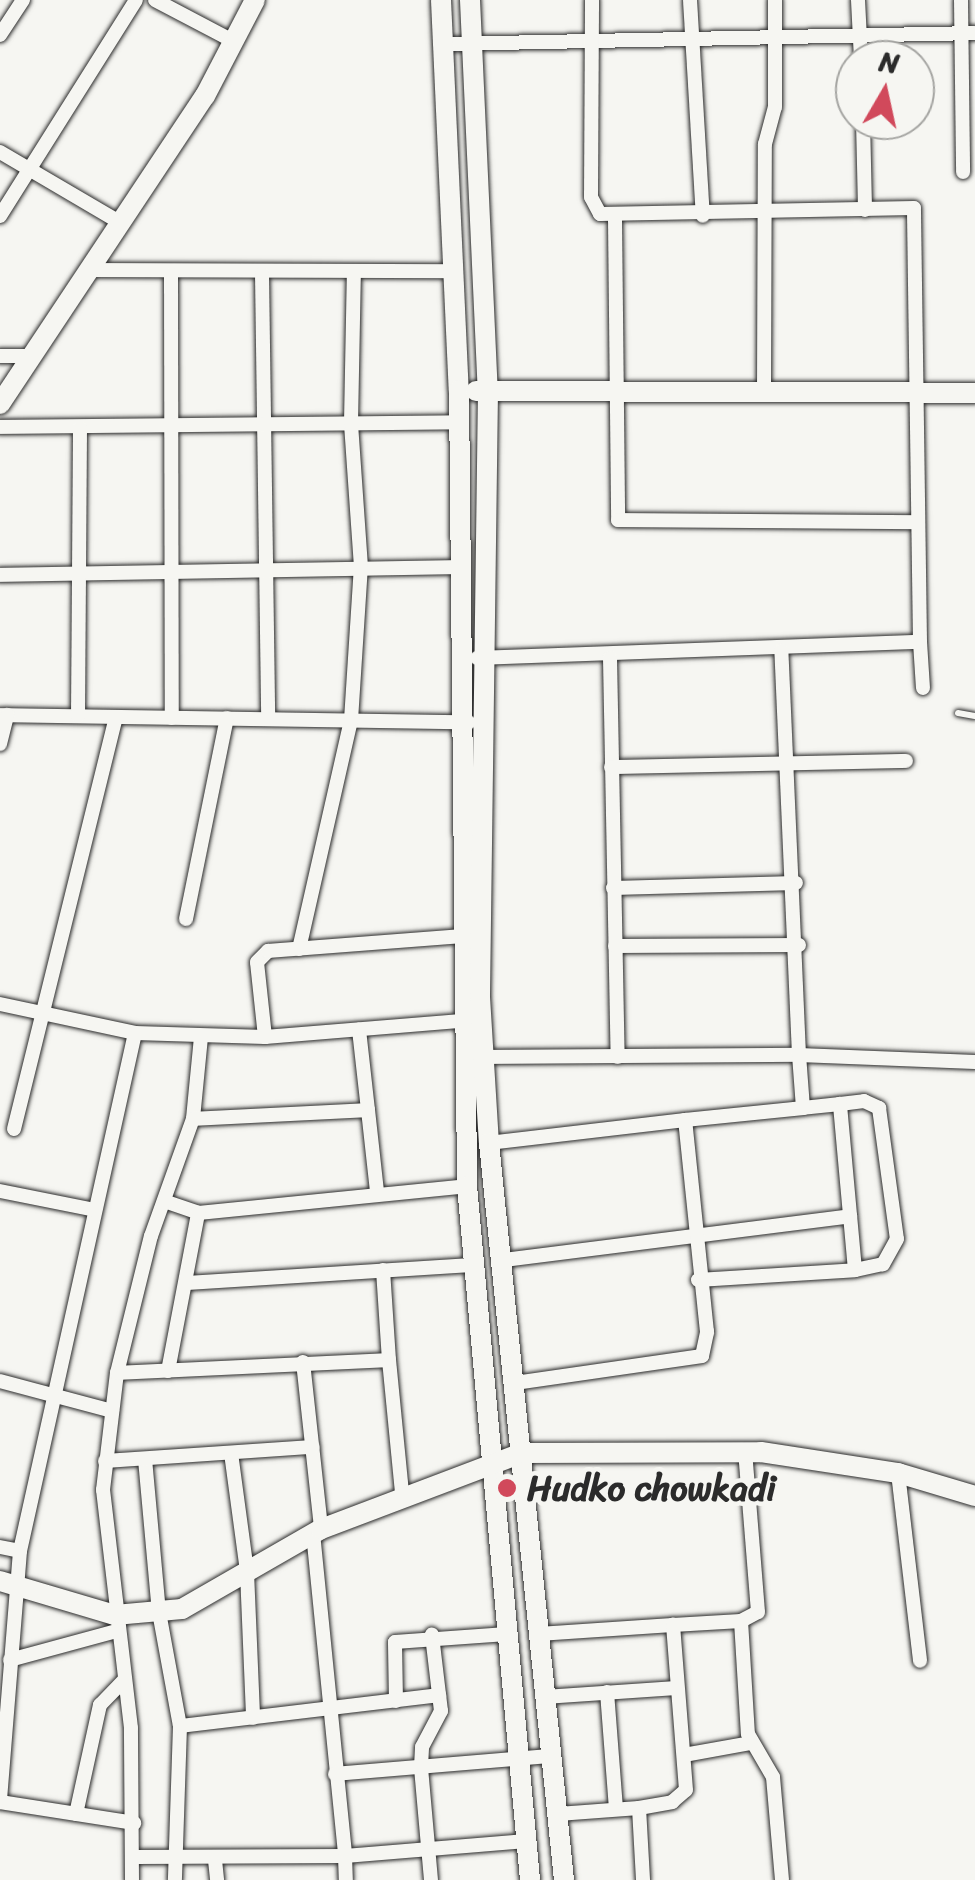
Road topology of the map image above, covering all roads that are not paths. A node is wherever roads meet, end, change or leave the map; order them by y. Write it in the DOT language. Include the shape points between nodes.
graph roads {
  1 [pos="23,0"];
  2 [pos="136,0"];
  3 [pos="154,0"];
  4 [pos="255,0"];
  5 [pos="441,0"];
  6 [pos="470,0"];
  7 [pos="592,0"];
  8 [pos="690,0"];
  9 [pos="776,0"];
  10 [pos="858,0"];
  11 [pos="961,0"];
  12 [pos="968,33"];
  13 [pos="0,35"];
  14 [pos="860,36"];
  15 [pos="777,37"];
  16 [pos="690,40"];
  17 [pos="860,40"];
  18 [pos="235,42"];
  19 [pos="476,43"];
  20 [pos="447,44"];
  21 [pos="590,44"];
  22 [pos="863,140"];
  23 [pos="0,152"];
  24 [pos="32,167"];
  25 [pos="963,172"];
  26 [pos="865,210"];
  27 [pos="765,214"];
  28 [pos="0,216"];
  29 [pos="703,216"];
  30 [pos="615,219"];
  31 [pos="120,223"];
  32 [pos="88,270"];
  33 [pos="455,271"];
  34 [pos="354,272"];
  35 [pos="171,274"];
  36 [pos="262,274"];
  37 [pos="0,356"];
  38 [pos="28,356"];
  39 [pos="459,390"];
  40 [pos="764,391"];
  41 [pos="488,392"];
  42 [pos="975,392"];
  43 [pos="912,393"];
  44 [pos="617,394"];
  45 [pos="0,404"];
  46 [pos="458,422"];
  47 [pos="351,424"];
  48 [pos="262,426"];
  49 [pos="0,427"];
  50 [pos="172,427"];
  51 [pos="80,428"];
  52 [pos="918,522"];
  53 [pos="456,566"];
  54 [pos="360,567"];
  55 [pos="265,568"];
  56 [pos="174,571"];
  57 [pos="82,574"];
  58 [pos="0,576"];
  59 [pos="920,642"];
  60 [pos="782,650"];
  61 [pos="457,658"];
  62 [pos="486,658"];
  63 [pos="610,658"];
  64 [pos="923,688"];
  65 [pos="958,713"];
  66 [pos="3,715"];
  67 [pos="78,716"];
  68 [pos="975,716"];
  69 [pos="116,717"];
  70 [pos="172,718"];
  71 [pos="228,718"];
  72 [pos="268,719"];
  73 [pos="351,720"];
  74 [pos="458,722"];
  75 [pos="485,722"];
  76 [pos="0,744"];
  77 [pos="906,760"];
  78 [pos="785,766"];
  79 [pos="612,767"];
  80 [pos="796,883"];
  81 [pos="613,888"];
  82 [pos="186,920"];
  83 [pos="462,936"];
  84 [pos="799,945"];
  85 [pos="614,946"];
  86 [pos="299,949"];
  87 [pos="0,1004"];
  88 [pos="43,1013"];
  89 [pos="461,1021"];
  90 [pos="359,1030"];
  91 [pos="135,1033"];
  92 [pos="200,1038"];
  93 [pos="265,1038"];
  94 [pos="799,1055"];
  95 [pos="618,1056"];
  96 [pos="484,1057"];
  97 [pos="975,1062"];
  98 [pos="840,1104"];
  99 [pos="803,1108"];
  100 [pos="368,1110"];
  101 [pos="193,1119"];
  102 [pos="685,1120"];
  103 [pos="14,1129"];
  104 [pos="489,1142"];
  105 [pos="467,1186"];
  106 [pos="0,1192"];
  107 [pos="377,1192"];
  108 [pos="164,1201"];
  109 [pos="95,1210"];
  110 [pos="198,1214"];
  111 [pos="850,1216"];
  112 [pos="693,1238"];
  113 [pos="504,1260"];
  114 [pos="472,1265"];
  115 [pos="383,1270"];
  116 [pos="855,1270"];
  117 [pos="698,1280"];
  118 [pos="186,1283"];
  119 [pos="389,1360"];
  120 [pos="304,1362"];
  121 [pos="168,1371"];
  122 [pos="117,1373"];
  123 [pos="0,1381"];
  124 [pos="515,1382"];
  125 [pos="52,1394"];
  126 [pos="112,1410"];
  127 [pos="312,1447"];
  128 [pos="744,1451"];
  129 [pos="231,1452"];
  130 [pos="522,1453"];
  131 [pos="145,1458"];
  132 [pos="104,1461"];
  133 [pos="490,1462"];
  134 [pos="898,1474"];
  135 [pos="402,1493"];
  136 [pos="975,1496"];
  137 [pos="317,1531"];
  138 [pos="0,1547"];
  139 [pos="20,1551"];
  140 [pos="247,1572"];
  141 [pos="8,1583"];
  142 [pos="158,1612"];
  143 [pos="741,1620"];
  144 [pos="116,1623"];
  145 [pos="673,1626"];
  146 [pos="507,1634"];
  147 [pos="538,1634"];
  148 [pos="432,1636"];
  149 [pos="10,1660"];
  150 [pos="920,1662"];
  151 [pos="124,1680"];
  152 [pos="677,1688"];
  153 [pos="607,1692"];
  154 [pos="439,1695"];
  155 [pos="544,1697"];
  156 [pos="396,1700"];
  157 [pos="329,1710"];
  158 [pos="253,1718"];
  159 [pos="180,1726"];
  160 [pos="750,1743"];
  161 [pos="684,1755"];
  162 [pos="551,1756"];
  163 [pos="518,1758"];
  164 [pos="421,1767"];
  165 [pos="335,1774"];
  166 [pos="0,1802"];
  167 [pos="639,1808"];
  168 [pos="616,1809"];
  169 [pos="76,1814"];
  170 [pos="558,1814"];
  171 [pos="134,1822"];
  172 [pos="526,1841"];
  173 [pos="432,1849"];
  174 [pos="345,1856"];
  175 [pos="136,1857"];
  176 [pos="178,1859"];
  177 [pos="216,1860"];
  178 [pos="132,1880"];
  179 [pos="176,1880"];
  180 [pos="217,1880"];
  181 [pos="346,1880"];
  182 [pos="430,1880"];
  183 [pos="530,1880"];
  184 [pos="564,1880"];
  185 [pos="643,1880"];
  186 [pos="782,1880"];
  1 -- 13 [label="street"];
  2 -- 24 [label="street"];
  3 -- 18 [label="street"];
  4 -- 18 [label="main road"];
  5 -- 20 [label="main road"];
  6 -- 19 [label="main road"];
  7 -- 21 [label="street"];
  8 -- 16 [label="street"];
  9 -- 15 [label="street"];
  10 -- 14 [label="street"];
  11 -- 12 [label="street"];
  12 -- 14 [label="street"];
  12 -- 25 [label="street"];
  14 -- 15 [label="street"];
  14 -- 17 [label="street"];
  15 -- 16 [label="street"];
  15 -- 27 [label="street"];
  16 -- 21 [label="street"];
  16 -- 29 [label="street"];
  18 -- 31 [label="main road"];
  19 -- 20 [label="street"];
  19 -- 21 [label="street"];
  19 -- 41 [label="main road"];
  20 -- 33 [label="main road"];
  21 -- 30 [label="street" via="591,197 600,214"];
  22 -- 26 [label="street"];
  23 -- 24 [label="street"];
  24 -- 28 [label="street"];
  24 -- 31 [label="street"];
  26 -- 27 [label="street"];
  26 -- 43 [label="street" via="914,208"];
  27 -- 29 [label="street"];
  27 -- 40 [label="street"];
  29 -- 30 [label="street"];
  30 -- 44 [label="street"];
  31 -- 32 [label="main road"];
  32 -- 35 [label="street"];
  32 -- 38 [label="main road"];
  33 -- 34 [label="street"];
  33 -- 39 [label="main road"];
  34 -- 36 [label="street"];
  34 -- 47 [label="street"];
  35 -- 36 [label="street"];
  35 -- 50 [label="street"];
  36 -- 48 [label="street"];
  37 -- 38 [label="street"];
  38 -- 45 [label="main road"];
  39 -- 41 [label="main road"];
  39 -- 46 [label="main road"];
  40 -- 43 [label="main road"];
  40 -- 44 [label="main road"];
  41 -- 44 [label="main road"];
  41 -- 62 [label="main road"];
  42 -- 43 [label="main road"];
  43 -- 52 [label="street"];
  44 -- 52 [label="street" via="618,520"];
  46 -- 47 [label="street"];
  46 -- 53 [label="main road"];
  47 -- 48 [label="street"];
  47 -- 54 [label="street"];
  48 -- 50 [label="street"];
  48 -- 55 [label="street"];
  49 -- 51 [label="street"];
  50 -- 51 [label="street"];
  50 -- 56 [label="street"];
  51 -- 57 [label="street"];
  52 -- 59 [label="street"];
  53 -- 54 [label="street"];
  53 -- 61 [label="main road"];
  54 -- 55 [label="street"];
  54 -- 73 [label="street"];
  55 -- 56 [label="street"];
  55 -- 72 [label="street"];
  56 -- 57 [label="street"];
  56 -- 70 [label="street"];
  57 -- 58 [label="street"];
  57 -- 67 [label="street"];
  59 -- 60 [label="street"];
  59 -- 64 [label="street"];
  60 -- 63 [label="street"];
  60 -- 78 [label="street"];
  61 -- 62 [label="street"];
  61 -- 74 [label="main road"];
  62 -- 63 [label="street"];
  62 -- 75 [label="main road"];
  63 -- 79 [label="street"];
  65 -- 68 [label="lane"];
  66 -- 67 [label="street"];
  66 -- 76 [label="street"];
  67 -- 69 [label="street"];
  69 -- 70 [label="street"];
  69 -- 88 [label="street"];
  70 -- 71 [label="street"];
  71 -- 72 [label="street"];
  71 -- 82 [label="street"];
  72 -- 73 [label="street"];
  73 -- 74 [label="street"];
  73 -- 86 [label="street"];
  74 -- 75 [label="street"];
  74 -- 83 [label="main road"];
  75 -- 96 [label="main road"];
  77 -- 78 [label="street"];
  78 -- 79 [label="street"];
  78 -- 80 [label="street"];
  79 -- 81 [label="street"];
  80 -- 81 [label="street"];
  80 -- 84 [label="street"];
  81 -- 85 [label="street"];
  83 -- 86 [label="street"];
  83 -- 89 [label="main road"];
  84 -- 85 [label="street"];
  84 -- 94 [label="street"];
  85 -- 95 [label="street"];
  86 -- 93 [label="street" via="260,955"];
  87 -- 88 [label="street"];
  88 -- 91 [label="street"];
  88 -- 103 [label="street"];
  89 -- 90 [label="street"];
  89 -- 105 [label="main road"];
  90 -- 93 [label="street"];
  90 -- 100 [label="street"];
  91 -- 92 [label="street"];
  91 -- 109 [label="street"];
  92 -- 93 [label="street"];
  92 -- 101 [label="street"];
  94 -- 95 [label="street"];
  94 -- 97 [label="street"];
  94 -- 99 [label="street"];
  95 -- 96 [label="street"];
  96 -- 104 [label="main road"];
  98 -- 99 [label="street"];
  98 -- 111 [label="street"];
  98 -- 116 [label="street" via="864,1101 878,1108 897,1239 883,1264"];
  99 -- 102 [label="street"];
  100 -- 101 [label="street"];
  100 -- 107 [label="street"];
  101 -- 108 [label="street"];
  102 -- 104 [label="street"];
  102 -- 112 [label="street"];
  104 -- 113 [label="main road"];
  105 -- 107 [label="street"];
  105 -- 114 [label="main road"];
  106 -- 109 [label="street"];
  107 -- 110 [label="street"];
  108 -- 110 [label="street"];
  108 -- 122 [label="street"];
  109 -- 125 [label="street"];
  110 -- 118 [label="street"];
  111 -- 112 [label="street"];
  111 -- 116 [label="street"];
  112 -- 113 [label="street"];
  112 -- 117 [label="street"];
  113 -- 124 [label="main road"];
  114 -- 115 [label="street"];
  114 -- 133 [label="main road"];
  115 -- 118 [label="street"];
  115 -- 119 [label="street"];
  116 -- 117 [label="street"];
  117 -- 124 [label="street" via="707,1332 702,1356"];
  118 -- 121 [label="street"];
  119 -- 120 [label="street"];
  119 -- 135 [label="street"];
  120 -- 121 [label="street"];
  120 -- 127 [label="street"];
  121 -- 122 [label="street"];
  122 -- 126 [label="street"];
  123 -- 125 [label="street"];
  124 -- 130 [label="main road"];
  125 -- 126 [label="street"];
  125 -- 139 [label="street"];
  126 -- 132 [label="street"];
  127 -- 129 [label="street"];
  127 -- 137 [label="street"];
  128 -- 130 [label="main road"];
  128 -- 134 [label="main road"];
  128 -- 143 [label="street" via="760,1600 754,1618"];
  129 -- 131 [label="street"];
  129 -- 140 [label="street"];
  130 -- 133 [label="main road"];
  130 -- 147 [label="main road"];
  131 -- 132 [label="street"];
  131 -- 142 [label="street"];
  132 -- 144 [label="street"];
  133 -- 135 [label="main road"];
  133 -- 146 [label="main road"];
  134 -- 136 [label="main road"];
  134 -- 150 [label="street"];
  135 -- 137 [label="main road"];
  137 -- 140 [label="main road"];
  137 -- 157 [label="street"];
  138 -- 139 [label="street"];
  139 -- 141 [label="street"];
  140 -- 142 [label="main road" via="198,1605"];
  140 -- 158 [label="street"];
  141 -- 144 [label="main road"];
  141 -- 149 [label="street"];
  142 -- 144 [label="main road"];
  142 -- 159 [label="street"];
  143 -- 145 [label="street"];
  143 -- 160 [label="street"];
  144 -- 149 [label="street"];
  144 -- 151 [label="street"];
  145 -- 147 [label="street"];
  145 -- 152 [label="street"];
  146 -- 148 [label="street"];
  146 -- 163 [label="main road"];
  147 -- 155 [label="main road"];
  148 -- 154 [label="street"];
  148 -- 156 [label="street" via="404,1638 391,1648"];
  149 -- 166 [label="street"];
  151 -- 169 [label="street" via="100,1706"];
  151 -- 171 [label="street"];
  152 -- 153 [label="street"];
  152 -- 161 [label="street"];
  153 -- 155 [label="street"];
  153 -- 168 [label="street"];
  154 -- 156 [label="street"];
  154 -- 164 [label="street" via="438,1722 422,1747"];
  155 -- 162 [label="main road"];
  156 -- 157 [label="street"];
  157 -- 158 [label="street"];
  157 -- 165 [label="street"];
  158 -- 159 [label="street"];
  159 -- 176 [label="street"];
  160 -- 161 [label="street"];
  160 -- 186 [label="street" via="774,1776"];
  161 -- 167 [label="street" via="686,1790 672,1802"];
  162 -- 163 [label="street"];
  162 -- 170 [label="main road"];
  163 -- 164 [label="street"];
  163 -- 172 [label="main road"];
  164 -- 165 [label="street"];
  164 -- 173 [label="street"];
  165 -- 174 [label="street"];
  166 -- 169 [label="street"];
  167 -- 168 [label="street"];
  167 -- 185 [label="street"];
  168 -- 170 [label="street"];
  169 -- 171 [label="street"];
  170 -- 184 [label="main road"];
  171 -- 175 [label="street"];
  172 -- 173 [label="street"];
  172 -- 183 [label="main road"];
  173 -- 174 [label="street"];
  173 -- 182 [label="street"];
  174 -- 177 [label="street"];
  174 -- 181 [label="street"];
  175 -- 176 [label="street"];
  175 -- 178 [label="street"];
  176 -- 177 [label="street"];
  176 -- 179 [label="street"];
  177 -- 180 [label="street"];
}
